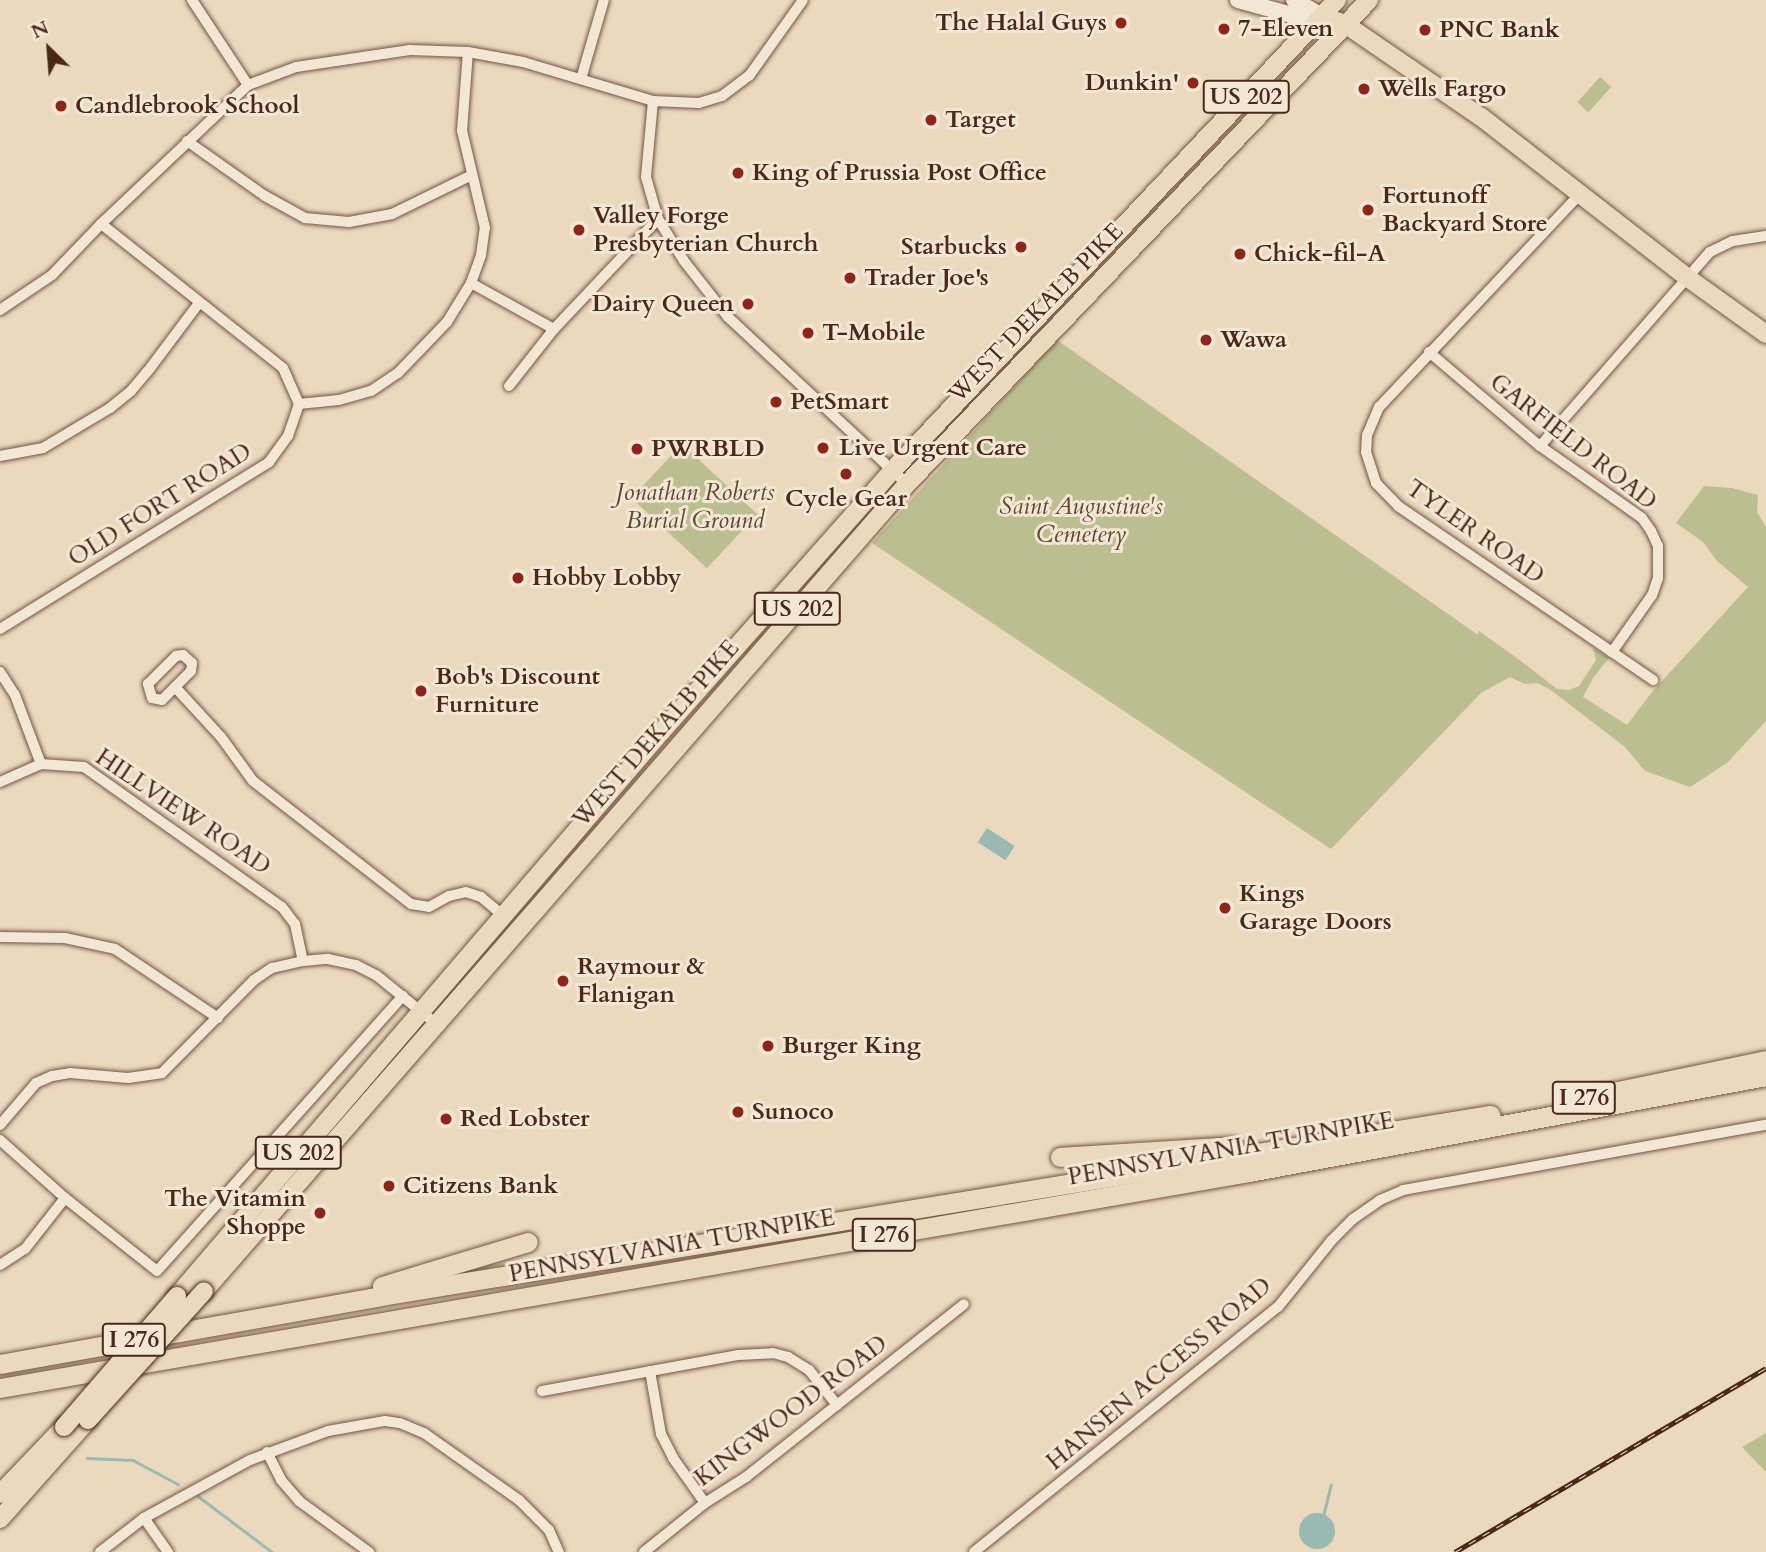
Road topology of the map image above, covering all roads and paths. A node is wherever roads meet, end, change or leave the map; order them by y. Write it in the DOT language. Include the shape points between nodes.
graph roads {
  1 [pos="192,0"];
  2 [pos="604,0"];
  3 [pos="803,0"];
  4 [pos="1238,0"];
  5 [pos="1294,0"];
  6 [pos="1337,0"];
  7 [pos="1369,0"];
  8 [pos="1322,16"];
  9 [pos="1345,24"];
  10 [pos="468,52"];
  11 [pos="581,79"];
  12 [pos="248,85"];
  13 [pos="653,101"];
  14 [pos="187,141"];
  15 [pos="472,175"];
  16 [pos="1580,194"];
  17 [pos="1140,209"];
  18 [pos="658,219"];
  19 [pos="101,224"];
  20 [pos="1766,236"];
  21 [pos="1094,256"];
  22 [pos="1688,278"];
  23 [pos="1102,279"];
  24 [pos="471,283"];
  25 [pos="199,303"];
  26 [pos="0,310"];
  27 [pos="1069,313"];
  28 [pos="554,330"];
  29 [pos="1766,334"];
  30 [pos="1429,352"];
  31 [pos="509,386"];
  32 [pos="299,404"];
  33 [pos="1539,446"];
  34 [pos="0,456"];
  35 [pos="892,471"];
  36 [pos="907,484"];
  37 [pos="0,629"];
  38 [pos="1612,652"];
  39 [pos="0,672"];
  40 [pos="1653,680"];
  41 [pos="175,687"];
  42 [pos="41,764"];
  43 [pos="0,782"];
  44 [pos="505,917"];
  45 [pos="0,937"];
  46 [pos="303,961"];
  47 [pos="403,996"];
  48 [pos="420,1011"];
  49 [pos="218,1018"];
  50 [pos="435,1023"];
  51 [pos="1766,1060"];
  52 [pos="1766,1076"];
  53 [pos="0,1125"];
  54 [pos="1766,1125"];
  55 [pos="0,1140"];
  56 [pos="1332,1140"];
  57 [pos="1060,1157"];
  58 [pos="65,1199"];
  59 [pos="528,1242"];
  60 [pos="0,1265"];
  61 [pos="964,1304"];
  62 [pos="268,1315"];
  63 [pos="0,1364"];
  64 [pos="650,1371"];
  65 [pos="0,1388"];
  66 [pos="541,1391"];
  67 [pos="836,1405"];
  68 [pos="267,1452"];
  69 [pos="0,1494"];
  70 [pos="705,1503"];
  71 [pos="145,1518"];
  72 [pos="0,1519"];
  73 [pos="100,1552"];
  74 [pos="168,1552"];
  75 [pos="369,1552"];
  76 [pos="559,1552"];
  77 [pos="644,1552"];
  78 [pos="974,1552"];
  1 -- 12 [label="street"];
  2 -- 11 [label="street"];
  3 -- 13 [label="street" via="758,66 732,90 699,103"];
  4 -- 8 [label="main road" via="1292,15"];
  5 -- 8 [label="main road"];
  6 -- 8 [label="main road, WEST DEKALB PIKE / US 202"];
  7 -- 9 [label="main road, WEST DEKALB PIKE / US 202"];
  8 -- 9 [label="main road"];
  8 -- 17 [label="main road, WEST DEKALB PIKE / US 202"];
  9 -- 16 [label="main road" via="1481,117"];
  9 -- 23 [label="main road, WEST DEKALB PIKE / US 202"];
  10 -- 11 [label="street"];
  10 -- 12 [label="street" via="410,50 351,57 296,67"];
  10 -- 15 [label="street" via="462,131"];
  11 -- 13 [label="street"];
  12 -- 14 [label="street"];
  13 -- 18 [label="street" via="646,177"];
  14 -- 15 [label="street" via="305,218 349,222 392,214"];
  14 -- 19 [label="street"];
  15 -- 24 [label="street" via="485,228"];
  16 -- 22 [label="main road"];
  16 -- 30 [label="street, TYLER ROAD"];
  17 -- 21 [label="main road, WEST DEKALB PIKE / US 202"];
  17 -- 23 [label="main road" via="1104,262"];
  18 -- 28 [label="street"];
  18 -- 35 [label="street" via="728,317"];
  19 -- 25 [label="street"];
  19 -- 26 [label="street" via="52,275"];
  20 -- 22 [label="street" via="1720,246"];
  21 -- 27 [label="main road"];
  21 -- 35 [label="main road, WEST DEKALB PIKE / US 202"];
  22 -- 29 [label="main road"];
  22 -- 33 [label="street"];
  23 -- 27 [label="main road, WEST DEKALB PIKE / US 202"];
  24 -- 28 [label="street"];
  24 -- 32 [label="street" via="447,322 398,373 371,391"];
  25 -- 32 [label="street" via="284,368"];
  25 -- 34 [label="street" via="148,371 110,408 43,448"];
  27 -- 36 [label="main road, WEST DEKALB PIKE / US 202"];
  28 -- 31 [label="street"];
  30 -- 33 [label="street, GARFIELD ROAD"];
  30 -- 38 [label="street, TYLER ROAD" via="1372,420 1366,452 1376,483 1398,506"];
  32 -- 37 [label="street, OLD FORT ROAD" via="288,436 269,462"];
  33 -- 38 [label="street, GARFIELD ROAD" via="1642,518 1658,546 1653,595"];
  35 -- 36 [label="street"];
  35 -- 44 [label="main road, WEST DEKALB PIKE / US 202"];
  36 -- 50 [label="main road, WEST DEKALB PIKE / US 202"];
  38 -- 40 [label="street, TYLER ROAD"];
  39 -- 42 [label="street" via="15,695"];
  41 -- 41 [label="street" via="191,671 192,663 183,655 176,656 148,684 148,693 162,700"];
  41 -- 44 [label="street" via="253,781 411,904 429,907 466,892 481,897"];
  42 -- 43 [label="street, HILLVIEW ROAD"];
  42 -- 46 [label="street, HILLVIEW ROAD" via="84,767 268,895 295,924"];
  44 -- 48 [label="main road, WEST DEKALB PIKE / US 202"];
  45 -- 49 [label="street" via="65,938 116,949"];
  46 -- 47 [label="street" via="328,959 356,965"];
  46 -- 49 [label="street" via="272,968 254,980"];
  47 -- 48 [label="street"];
  47 -- 58 [label="street" via="158,1271"];
  48 -- 50 [label="street"];
  48 -- 69 [label="main road, WEST DEKALB PIKE / US 202, bridge" via="64,1427"];
  49 -- 53 [label="street" via="162,1073 137,1078 52,1076 36,1083"];
  50 -- 72 [label="main road, WEST DEKALB PIKE / US 202, bridge"];
  51 -- 56 [label="highway, PENNSYLVANIA TURNPIKE / I 276" via="1536,1108"];
  52 -- 65 [label="highway, PENNSYLVANIA TURNPIKE / I 276" via="1249,1172"];
  54 -- 78 [label="street, HANSEN ACCESS ROAD" via="1403,1190 1380,1200 1331,1241 1278,1307"];
  55 -- 58 [label="street"];
  56 -- 57 [label="highway"];
  56 -- 62 [label="highway, PENNSYLVANIA TURNPIKE / I 276"];
  58 -- 60 [label="street" via="24,1249"];
  59 -- 62 [label="highway"];
  61 -- 67 [label="street, KINGWOOD ROAD"];
  62 -- 63 [label="highway, PENNSYLVANIA TURNPIKE / I 276"];
  64 -- 66 [label="street"];
  64 -- 67 [label="street" via="773,1353 809,1370"];
  64 -- 70 [label="street" via="661,1434"];
  67 -- 70 [label="street, KINGWOOD ROAD" via="746,1477"];
  68 -- 71 [label="street"];
  68 -- 75 [label="street" via="281,1480 299,1501"];
  68 -- 76 [label="street" via="350,1425 401,1423 424,1433 531,1510 549,1530"];
  70 -- 77 [label="street, KINGWOOD ROAD"];
  71 -- 73 [label="street"];
  71 -- 74 [label="street"];
}
